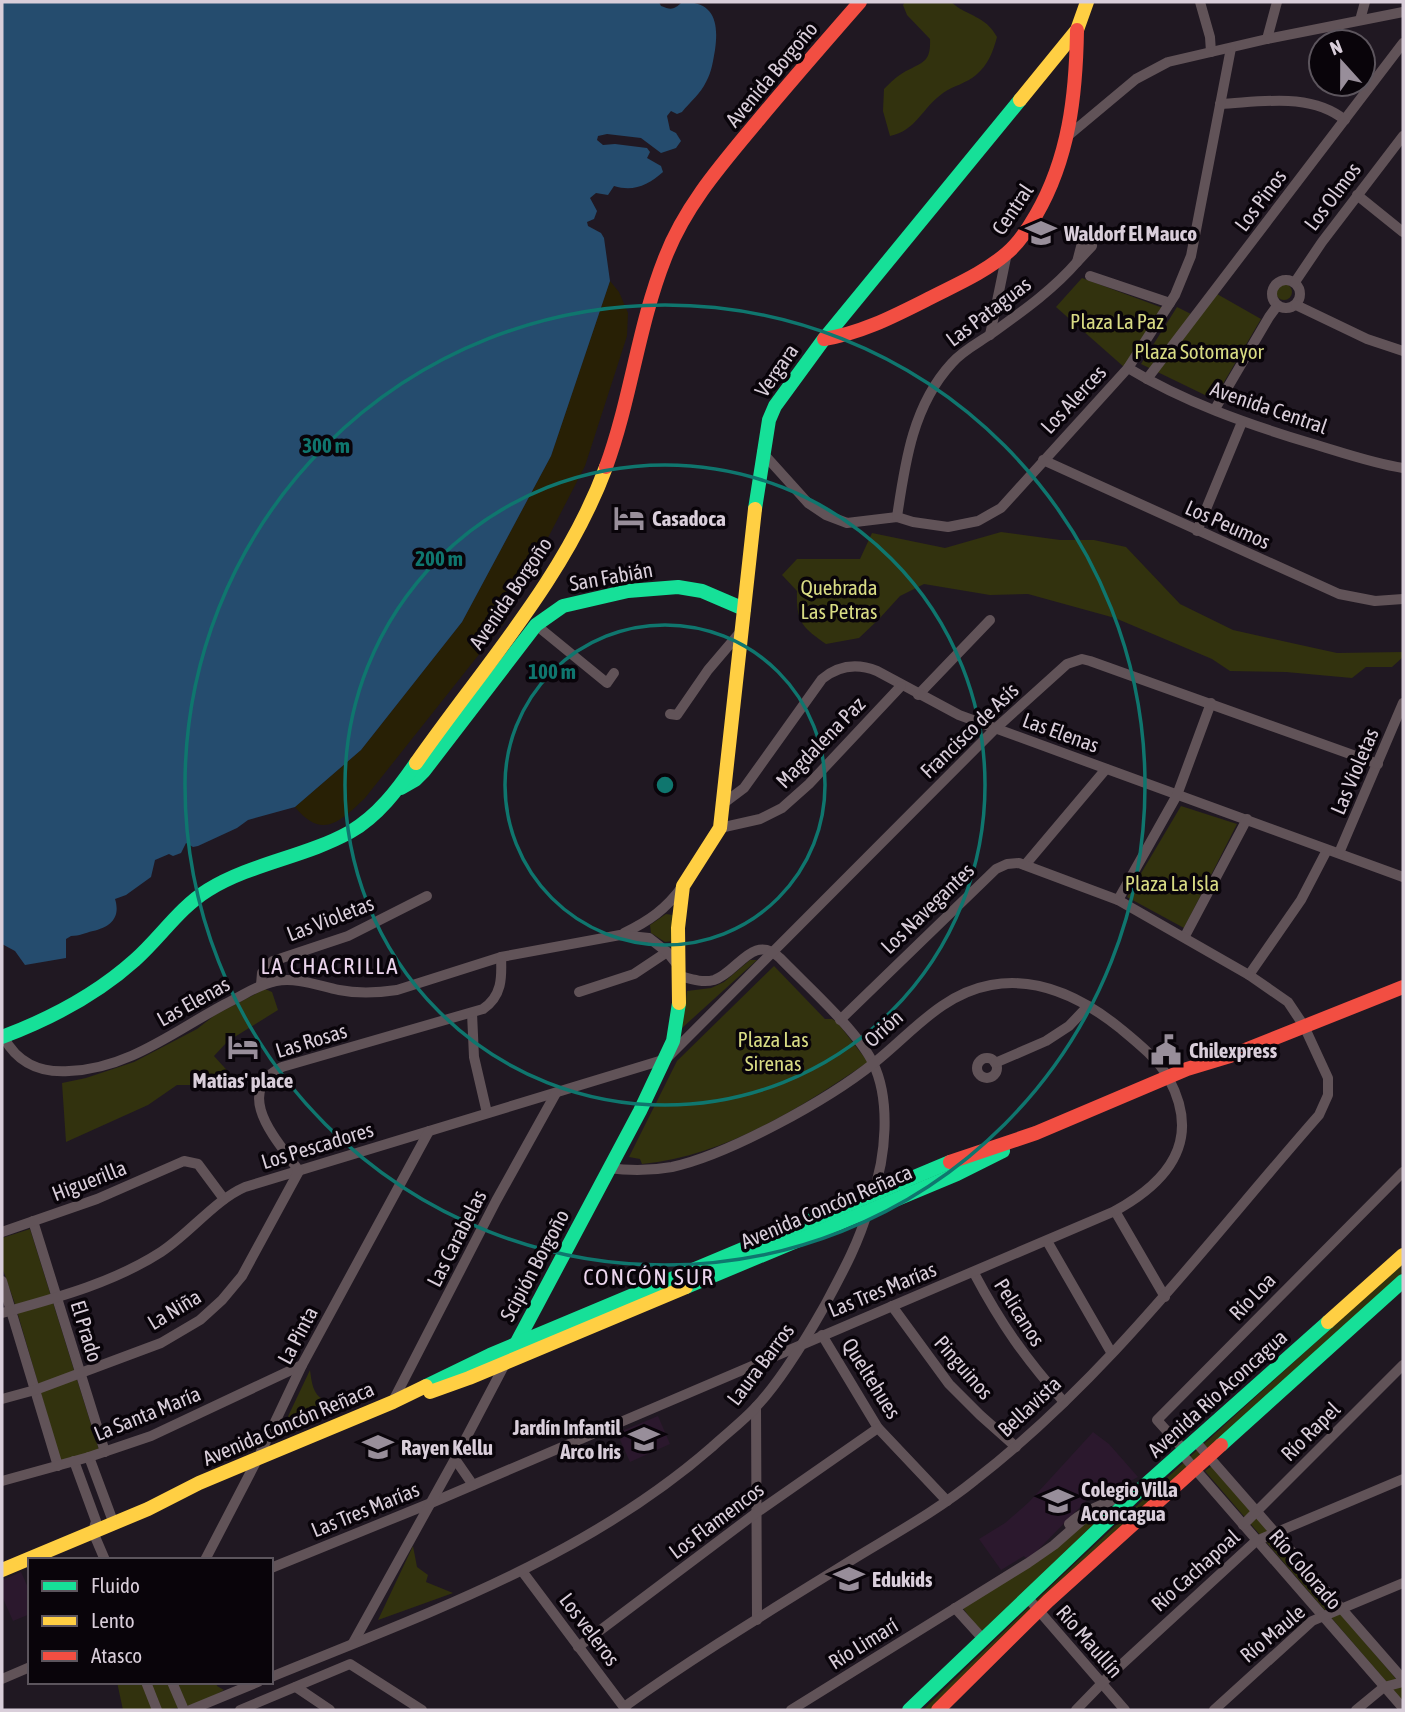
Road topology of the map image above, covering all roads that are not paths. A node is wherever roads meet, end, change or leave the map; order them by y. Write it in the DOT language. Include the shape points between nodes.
graph roads {
  1 [pos="860,2"];
  2 [pos="1087,2"];
  3 [pos="1200,2"];
  4 [pos="1277,2"];
  5 [pos="1365,2"];
  6 [pos="1403,12"];
  7 [pos="1360,20"];
  8 [pos="1077,30"];
  9 [pos="1267,39"];
  10 [pos="1403,43"];
  11 [pos="1231,48"];
  12 [pos="1211,52"];
  13 [pos="1220,104"];
  14 [pos="1345,120"];
  15 [pos="1403,135"];
  16 [pos="1068,136"];
  17 [pos="1357,195"];
  18 [pos="1403,232"];
  19 [pos="1007,253"];
  20 [pos="1077,262"];
  21 [pos="1090,276"];
  22 [pos="1294,282"];
  23 [pos="1170,303"];
  24 [pos="1296,305"];
  25 [pos="1277,306"];
  26 [pos="990,335"];
  27 [pos="824,339"];
  28 [pos="1403,351"];
  29 [pos="1128,368"];
  30 [pos="1147,379"];
  31 [pos="1214,409"];
  32 [pos="1242,422"];
  33 [pos="762,452"];
  34 [pos="1042,460"];
  35 [pos="1403,468"];
  36 [pos="897,517"];
  37 [pos="1197,531"];
  38 [pos="1403,599"];
  39 [pos="744,609"];
  40 [pos="990,620"];
  41 [pos="536,625"];
  42 [pos="742,629"];
  43 [pos="614,673"];
  44 [pos="901,686"];
  45 [pos="918,695"];
  46 [pos="1211,703"];
  47 [pos="1403,705"];
  48 [pos="670,714"];
  49 [pos="995,729"];
  50 [pos="1378,764"];
  51 [pos="1107,769"];
  52 [pos="396,789"];
  53 [pos="1177,795"];
  54 [pos="724,803"];
  55 [pos="1247,819"];
  56 [pos="720,828"];
  57 [pos="1327,850"];
  58 [pos="1339,853"];
  59 [pos="1025,865"];
  60 [pos="1403,877"];
  61 [pos="684,886"];
  62 [pos="427,896"];
  63 [pos="1118,900"];
  64 [pos="620,935"];
  65 [pos="1185,936"];
  66 [pos="667,952"];
  67 [pos="774,952"];
  68 [pos="501,957"];
  69 [pos="680,972"];
  70 [pos="1249,975"];
  71 [pos="1403,976"];
  72 [pos="261,985"];
  73 [pos="1403,987"];
  74 [pos="579,992"];
  75 [pos="1088,1006"];
  76 [pos="472,1013"];
  77 [pos="840,1020"];
  78 [pos="1302,1022"];
  79 [pos="3,1036"];
  80 [pos="666,1059"];
  81 [pos="873,1063"];
  82 [pos="995,1063"];
  83 [pos="1168,1077"];
  84 [pos="556,1093"];
  85 [pos="487,1113"];
  86 [pos="429,1131"];
  87 [pos="1036,1133"];
  88 [pos="608,1168"];
  89 [pos="299,1171"];
  90 [pos="1403,1172"];
  91 [pos="873,1194"];
  92 [pos="224,1199"];
  93 [pos="868,1211"];
  94 [pos="1115,1211"];
  95 [pos="33,1221"];
  96 [pos="2,1232"];
  97 [pos="1047,1241"];
  98 [pos="1403,1255"];
  99 [pos="974,1273"];
  100 [pos="2,1281"];
  101 [pos="1403,1281"];
  102 [pos="57,1297"];
  103 [pos="1165,1297"];
  104 [pos="892,1306"];
  105 [pos="6,1312"];
  106 [pos="822,1335"];
  107 [pos="802,1343"];
  108 [pos="516,1344"];
  109 [pos="1111,1352"];
  110 [pos="506,1362"];
  111 [pos="302,1365"];
  112 [pos="1403,1366"];
  113 [pos="81,1374"];
  114 [pos="35,1390"];
  115 [pos="2,1399"];
  116 [pos="393,1402"];
  117 [pos="1064,1402"];
  118 [pos="756,1407"];
  119 [pos="878,1428"];
  120 [pos="1016,1447"];
  121 [pos="1187,1448"];
  122 [pos="105,1452"];
  123 [pos="1208,1455"];
  124 [pos="89,1457"];
  125 [pos="258,1458"];
  126 [pos="455,1460"];
  127 [pos="74,1461"];
  128 [pos="58,1466"];
  129 [pos="1194,1468"];
  130 [pos="1403,1479"];
  131 [pos="2,1480"];
  132 [pos="473,1485"];
  133 [pos="1144,1486"];
  134 [pos="947,1501"];
  135 [pos="430,1503"];
  136 [pos="1256,1512"];
  137 [pos="756,1513"];
  138 [pos="112,1520"];
  139 [pos="1243,1525"];
  140 [pos="94,1527"];
  141 [pos="1275,1533"];
  142 [pos="1256,1541"];
  143 [pos="104,1558"];
  144 [pos="206,1558"];
  145 [pos="2,1560"];
  146 [pos="273,1567"];
  147 [pos="2,1570"];
  148 [pos="522,1571"];
  149 [pos="1403,1583"];
  150 [pos="1027,1597"];
  151 [pos="955,1608"];
  152 [pos="1341,1608"];
  153 [pos="1038,1610"];
  154 [pos="1322,1616"];
  155 [pos="757,1619"];
  156 [pos="983,1639"];
  157 [pos="352,1643"];
  158 [pos="578,1647"];
  159 [pos="28,1668"];
  160 [pos="273,1676"];
  161 [pos="2,1679"];
  162 [pos="1403,1680"];
  163 [pos="147,1684"];
  164 [pos="173,1684"];
  165 [pos="253,1684"];
  166 [pos="1102,1684"];
  167 [pos="296,1687"];
  168 [pos="1384,1687"];
  169 [pos="1403,1708"];
  170 [pos="625,1709"];
  171 [pos="157,1710"];
  172 [pos="184,1710"];
  173 [pos="190,1710"];
  174 [pos="240,1710"];
  175 [pos="330,1710"];
  176 [pos="422,1710"];
  177 [pos="791,1710"];
  178 [pos="909,1710"];
  179 [pos="938,1710"];
  180 [pos="1076,1710"];
  181 [pos="1125,1710"];
  182 [pos="1214,1710"];
  183 [pos="1356,1710"];
  1 -- 52 [label="main road, Avenida Borgoño" via="732,152 686,214 659,275 622,419 586,511 508,639"];
  2 -- 8 [label="main road, Vergara"];
  3 -- 12 [label="street"];
  4 -- 9 [label="street"];
  5 -- 7 [label="street"];
  6 -- 7 [label="street"];
  7 -- 9 [label="street"];
  8 -- 16 [label="main road, Central" via="1077,75"];
  8 -- 27 [label="main road, Vergara"];
  9 -- 11 [label="street"];
  10 -- 14 [label="street, Los Pinos"];
  11 -- 12 [label="street"];
  11 -- 13 [label="street, Los Alerces"];
  12 -- 16 [label="street" via="1147,72"];
  13 -- 14 [label="street" via="1308,102"];
  13 -- 23 [label="street, Los Alerces" via="1191,256"];
  14 -- 30 [label="street, Los Pinos"];
  15 -- 17 [label="street, Los Olmos"];
  16 -- 19 [label="main road, Central" via="1049,194"];
  17 -- 18 [label="street"];
  17 -- 22 [label="street, Los Olmos"];
  19 -- 26 [label="street"];
  19 -- 27 [label="main road, Central" via="972,277 876,326"];
  20 -- 26 [label="street, Las Pataguas"];
  21 -- 23 [label="street"];
  22 -- 24 [label="street" via="1301,293"];
  22 -- 25 [label="street, Los Olmos" via="1281,280 1274,285 1271,294"];
  23 -- 29 [label="street, Los Alerces"];
  24 -- 25 [label="street"];
  24 -- 28 [label="street"];
  25 -- 31 [label="street, Los Olmos"];
  26 -- 36 [label="street, Las Pataguas" via="953,361 932,389 904,469"];
  27 -- 33 [label="main road, Vergara" via="775,405"];
  29 -- 30 [label="street, Avenida Central"];
  29 -- 34 [label="street, Los Alerces"];
  30 -- 31 [label="street, Avenida Central"];
  31 -- 32 [label="street, Avenida Central"];
  32 -- 35 [label="street, Avenida Central"];
  32 -- 37 [label="street"];
  33 -- 36 [label="street, Los Alerces" via="808,503 826,515 848,523"];
  33 -- 39 [label="main road, Vergara"];
  34 -- 36 [label="street, Los Alerces" via="1007,503 978,521 948,527"];
  34 -- 37 [label="street, Los Peumos"];
  37 -- 38 [label="street, Los Peumos" via="1339,594 1375,601"];
  39 -- 41 [label="main road, San Fabián" via="695,589 660,588 572,603"];
  39 -- 42 [label="main road, Vergara"];
  40 -- 45 [label="street"];
  41 -- 43 [label="street" via="607,683"];
  41 -- 52 [label="main road, San Fabián" via="424,771"];
  42 -- 48 [label="street" via="677,715"];
  42 -- 54 [label="main road, Vergara"];
  44 -- 45 [label="street, Las Elenas"];
  44 -- 54 [label="street, Las Elenas" via="863,666 828,674 744,788"];
  44 -- 56 [label="street, Magdalena Paz" via="782,808 760,819"];
  45 -- 49 [label="street, Las Elenas"];
  46 -- 49 [label="street, Francisco de Asís" via="1083,659 1068,664"];
  46 -- 50 [label="street, Francisco de Asís"];
  46 -- 53 [label="street"];
  47 -- 50 [label="street, Las Violetas"];
  49 -- 51 [label="street, Las Elenas"];
  49 -- 67 [label="street, Francisco de Asís"];
  50 -- 58 [label="street, Las Violetas"];
  51 -- 53 [label="street, Las Elenas"];
  51 -- 59 [label="street"];
  52 -- 79 [label="main road, Avenida Borgoño" via="369,819 347,834 214,886 102,988 52,1017"];
  53 -- 55 [label="street, Las Elenas"];
  53 -- 63 [label="street"];
  54 -- 56 [label="main road, Vergara"];
  55 -- 57 [label="street, Las Elenas"];
  55 -- 65 [label="street"];
  56 -- 61 [label="main road, Vergara"];
  57 -- 58 [label="street, Las Elenas"];
  57 -- 70 [label="street" via="1301,900"];
  58 -- 60 [label="street, Las Elenas"];
  59 -- 63 [label="street"];
  59 -- 77 [label="street, Los Navegantes" via="1013,863 996,869"];
  61 -- 64 [label="street, Las Elenas" via="656,916"];
  61 -- 69 [label="main road, Scipión Borgoño" via="678,928"];
  62 -- 72 [label="street, Las Violetas" via="348,936 273,961 262,973"];
  63 -- 65 [label="street"];
  64 -- 66 [label="street, Las Elenas" via="649,938"];
  64 -- 68 [label="street, Las Elenas"];
  65 -- 70 [label="street"];
  66 -- 69 [label="street, Las Elenas"];
  66 -- 74 [label="street" via="634,974"];
  67 -- 69 [label="street" via="753,951 714,980 700,981"];
  67 -- 77 [label="street, Laura Barros"];
  67 -- 80 [label="street, Francisco de Asís"];
  68 -- 72 [label="street, Las Elenas" via="380,992 285,980"];
  68 -- 76 [label="street, Las Rosas" via="497,995"];
  69 -- 80 [label="main road, Scipión Borgoño" via="678,1020"];
  70 -- 78 [label="street" via="1288,1002"];
  71 -- 78 [label="main road, Avenida Concón Reñaca"];
  72 -- 79 [label="street, Las Elenas" via="134,1055 88,1070 36,1068 13,1052"];
  73 -- 78 [label="main road, Avenida Concón Reñaca"];
  75 -- 81 [label="street, Orión" via="1040,985 988,985 943,1004"];
  75 -- 82 [label="street" via="1069,1027"];
  75 -- 83 [label="street, Orión" via="1131,1037"];
  76 -- 85 [label="street" via="474,1056"];
  76 -- 89 [label="street, Las Rosas" via="282,1067 267,1076 260,1088 259,1105"];
  77 -- 81 [label="street, Laura Barros"];
  78 -- 83 [label="main road, Avenida Concón Reñaca" via="1237,1044"];
  78 -- 103 [label="street, Bellavista" via="1328,1078 1323,1109"];
  80 -- 84 [label="street, Los Pescadores"];
  80 -- 88 [label="main road, Scipión Borgoño"];
  81 -- 88 [label="street, Orión" via="806,1107 690,1162 658,1169"];
  81 -- 91 [label="street, Laura Barros" via="884,1128"];
  83 -- 87 [label="main road, Avenida Concón Reñaca"];
  83 -- 94 [label="street, Las Tres Marías" via="1182,1118 1178,1151 1155,1185"];
  84 -- 85 [label="street, Los Pescadores"];
  84 -- 116 [label="street, Las Carabelas"];
  85 -- 86 [label="street, Los Pescadores"];
  86 -- 89 [label="street, Los Pescadores"];
  86 -- 111 [label="street, La Pinta"];
  87 -- 91 [label="main road, Avenida Concón Reñaca"];
  87 -- 93 [label="main road, Avenida Concón Reñaca" via="977,1165"];
  88 -- 108 [label="main road, Scipión Borgoño"];
  89 -- 92 [label="street, Los Pescadores" via="245,1187"];
  89 -- 113 [label="street, La Niña" via="242,1276 212,1311 174,1336"];
  90 -- 121 [label="street, Río Loa" via="1157,1420"];
  91 -- 93 [label="street, Laura Barros"];
  91 -- 108 [label="main road, Avenida Concón Reñaca"];
  92 -- 95 [label="street, Higuerilla" via="202,1169 189,1161"];
  92 -- 102 [label="street, Los Pescadores" via="184,1235 141,1264"];
  93 -- 107 [label="street, Laura Barros" via="847,1265"];
  93 -- 110 [label="main road, Avenida Concón Reñaca"];
  94 -- 97 [label="street, Las Tres Marías"];
  94 -- 103 [label="street"];
  95 -- 96 [label="street, Higuerilla"];
  95 -- 102 [label="street, El Prado"];
  97 -- 99 [label="street, Las Tres Marías"];
  97 -- 109 [label="street"];
  98 -- 121 [label="main road, Avenida Río Aconcagua"];
  99 -- 104 [label="street, Las Tres Marías"];
  99 -- 117 [label="street, Pelicanos" via="1018,1348"];
  100 -- 105 [label="street"];
  101 -- 123 [label="main road, Avenida Río Aconcagua"];
  102 -- 105 [label="street, Los Pescadores"];
  102 -- 113 [label="street, El Prado"];
  103 -- 109 [label="street, Bellavista"];
  104 -- 106 [label="street, Las Tres Marías"];
  104 -- 120 [label="street, Pinguinos" via="949,1384"];
  105 -- 114 [label="street"];
  106 -- 107 [label="street, Las Tres Marías"];
  106 -- 119 [label="street, Queltehues"];
  107 -- 118 [label="street, Laura Barros"];
  107 -- 132 [label="street, Las Tres Marías"];
  108 -- 110 [label="street, Scipión Borgoño"];
  108 -- 116 [label="main road, Avenida Concón Reñaca"];
  109 -- 117 [label="street, Bellavista"];
  110 -- 116 [label="main road, Avenida Concón Reñaca"];
  110 -- 126 [label="street, Scipión Borgoño"];
  111 -- 122 [label="street, La Santa María" via="151,1436"];
  111 -- 125 [label="street, La Pinta"];
  112 -- 136 [label="street, Río Rapel"];
  113 -- 114 [label="street, La Niña"];
  113 -- 122 [label="street, El Prado"];
  114 -- 115 [label="street, La Niña"];
  114 -- 128 [label="street"];
  116 -- 125 [label="main road, Avenida Concón Reñaca"];
  117 -- 120 [label="street, Bellavista"];
  118 -- 137 [label="street"];
  118 -- 148 [label="street, Laura Barros" via="632,1508"];
  119 -- 134 [label="street, Queltehues"];
  119 -- 137 [label="street, Los Flamencos"];
  120 -- 134 [label="street, Bellavista"];
  121 -- 123 [label="street, Río Colorado"];
  121 -- 129 [label="street, Río Colorado"];
  121 -- 133 [label="main road, Avenida Río Aconcagua"];
  122 -- 124 [label="street, La Santa María"];
  123 -- 129 [label="main road, Avenida Río Aconcagua"];
  123 -- 136 [label="street, Río Colorado"];
  124 -- 127 [label="street, La Santa María"];
  124 -- 138 [label="street"];
  125 -- 138 [label="main road, Avenida Concón Reñaca" via="148,1509"];
  125 -- 144 [label="street, La Pinta"];
  126 -- 132 [label="street"];
  126 -- 135 [label="street, Scipión Borgoño"];
  127 -- 128 [label="street, La Santa María"];
  127 -- 140 [label="street"];
  128 -- 131 [label="street, La Santa María"];
  129 -- 139 [label="street, Río Colorado"];
  129 -- 153 [label="main road, Avenida Río Aconcagua"];
  130 -- 141 [label="street, Río Cachapoal"];
  132 -- 135 [label="street, Las Tres Marías"];
  133 -- 150 [label="main road, Avenida Río Aconcagua"];
  133 -- 151 [label="street, Río Limarí" via="1096,1508 1054,1545"];
  134 -- 155 [label="street, Bellavista"];
  135 -- 146 [label="street, Las Tres Marías"];
  135 -- 157 [label="street, Scipión Borgoño"];
  136 -- 139 [label="street, Río Rapel"];
  136 -- 141 [label="street, Río Colorado"];
  137 -- 155 [label="street"];
  137 -- 158 [label="street, Los Flamencos"];
  138 -- 140 [label="main road, Avenida Concón Reñaca"];
  139 -- 142 [label="street, Río Colorado"];
  140 -- 143 [label="street"];
  140 -- 145 [label="main road, Avenida Concón Reñaca"];
  140 -- 147 [label="main road, Avenida Concón Reñaca"];
  141 -- 142 [label="street, Río Cachapoal"];
  141 -- 152 [label="street, Río Colorado"];
  142 -- 154 [label="street, Río Colorado"];
  142 -- 166 [label="street, Río Cachapoal"];
  148 -- 157 [label="street, Laura Barros"];
  148 -- 158 [label="street, Los veleros"];
  149 -- 152 [label="street, Río Maule"];
  150 -- 153 [label="street, Río Maullín"];
  150 -- 156 [label="main road, Avenida Río Aconcagua"];
  151 -- 156 [label="street"];
  151 -- 177 [label="street, Río Limarí"];
  152 -- 154 [label="street, Río Maule"];
  152 -- 162 [label="street, Río Colorado"];
  153 -- 166 [label="street, Río Maullín"];
  153 -- 179 [label="main road, Avenida Río Aconcagua"];
  154 -- 168 [label="street, Río Colorado"];
  154 -- 182 [label="street, Río Maule"];
  155 -- 170 [label="street, Bellavista"];
  156 -- 178 [label="main road, Avenida Río Aconcagua"];
  157 -- 160 [label="street, Laura Barros"];
  158 -- 170 [label="street, Los veleros"];
  159 -- 161 [label="street"];
  162 -- 168 [label="street"];
  163 -- 171 [label="street"];
  164 -- 172 [label="street"];
  165 -- 173 [label="street"];
  166 -- 180 [label="street, Río Cachapoal"];
  166 -- 181 [label="street, Río Maullín"];
  167 -- 174 [label="street"];
  167 -- 175 [label="street"];
  167 -- 176 [label="street" via="350,1664"];
  168 -- 169 [label="street, Río Colorado"];
  168 -- 183 [label="street"];
}
